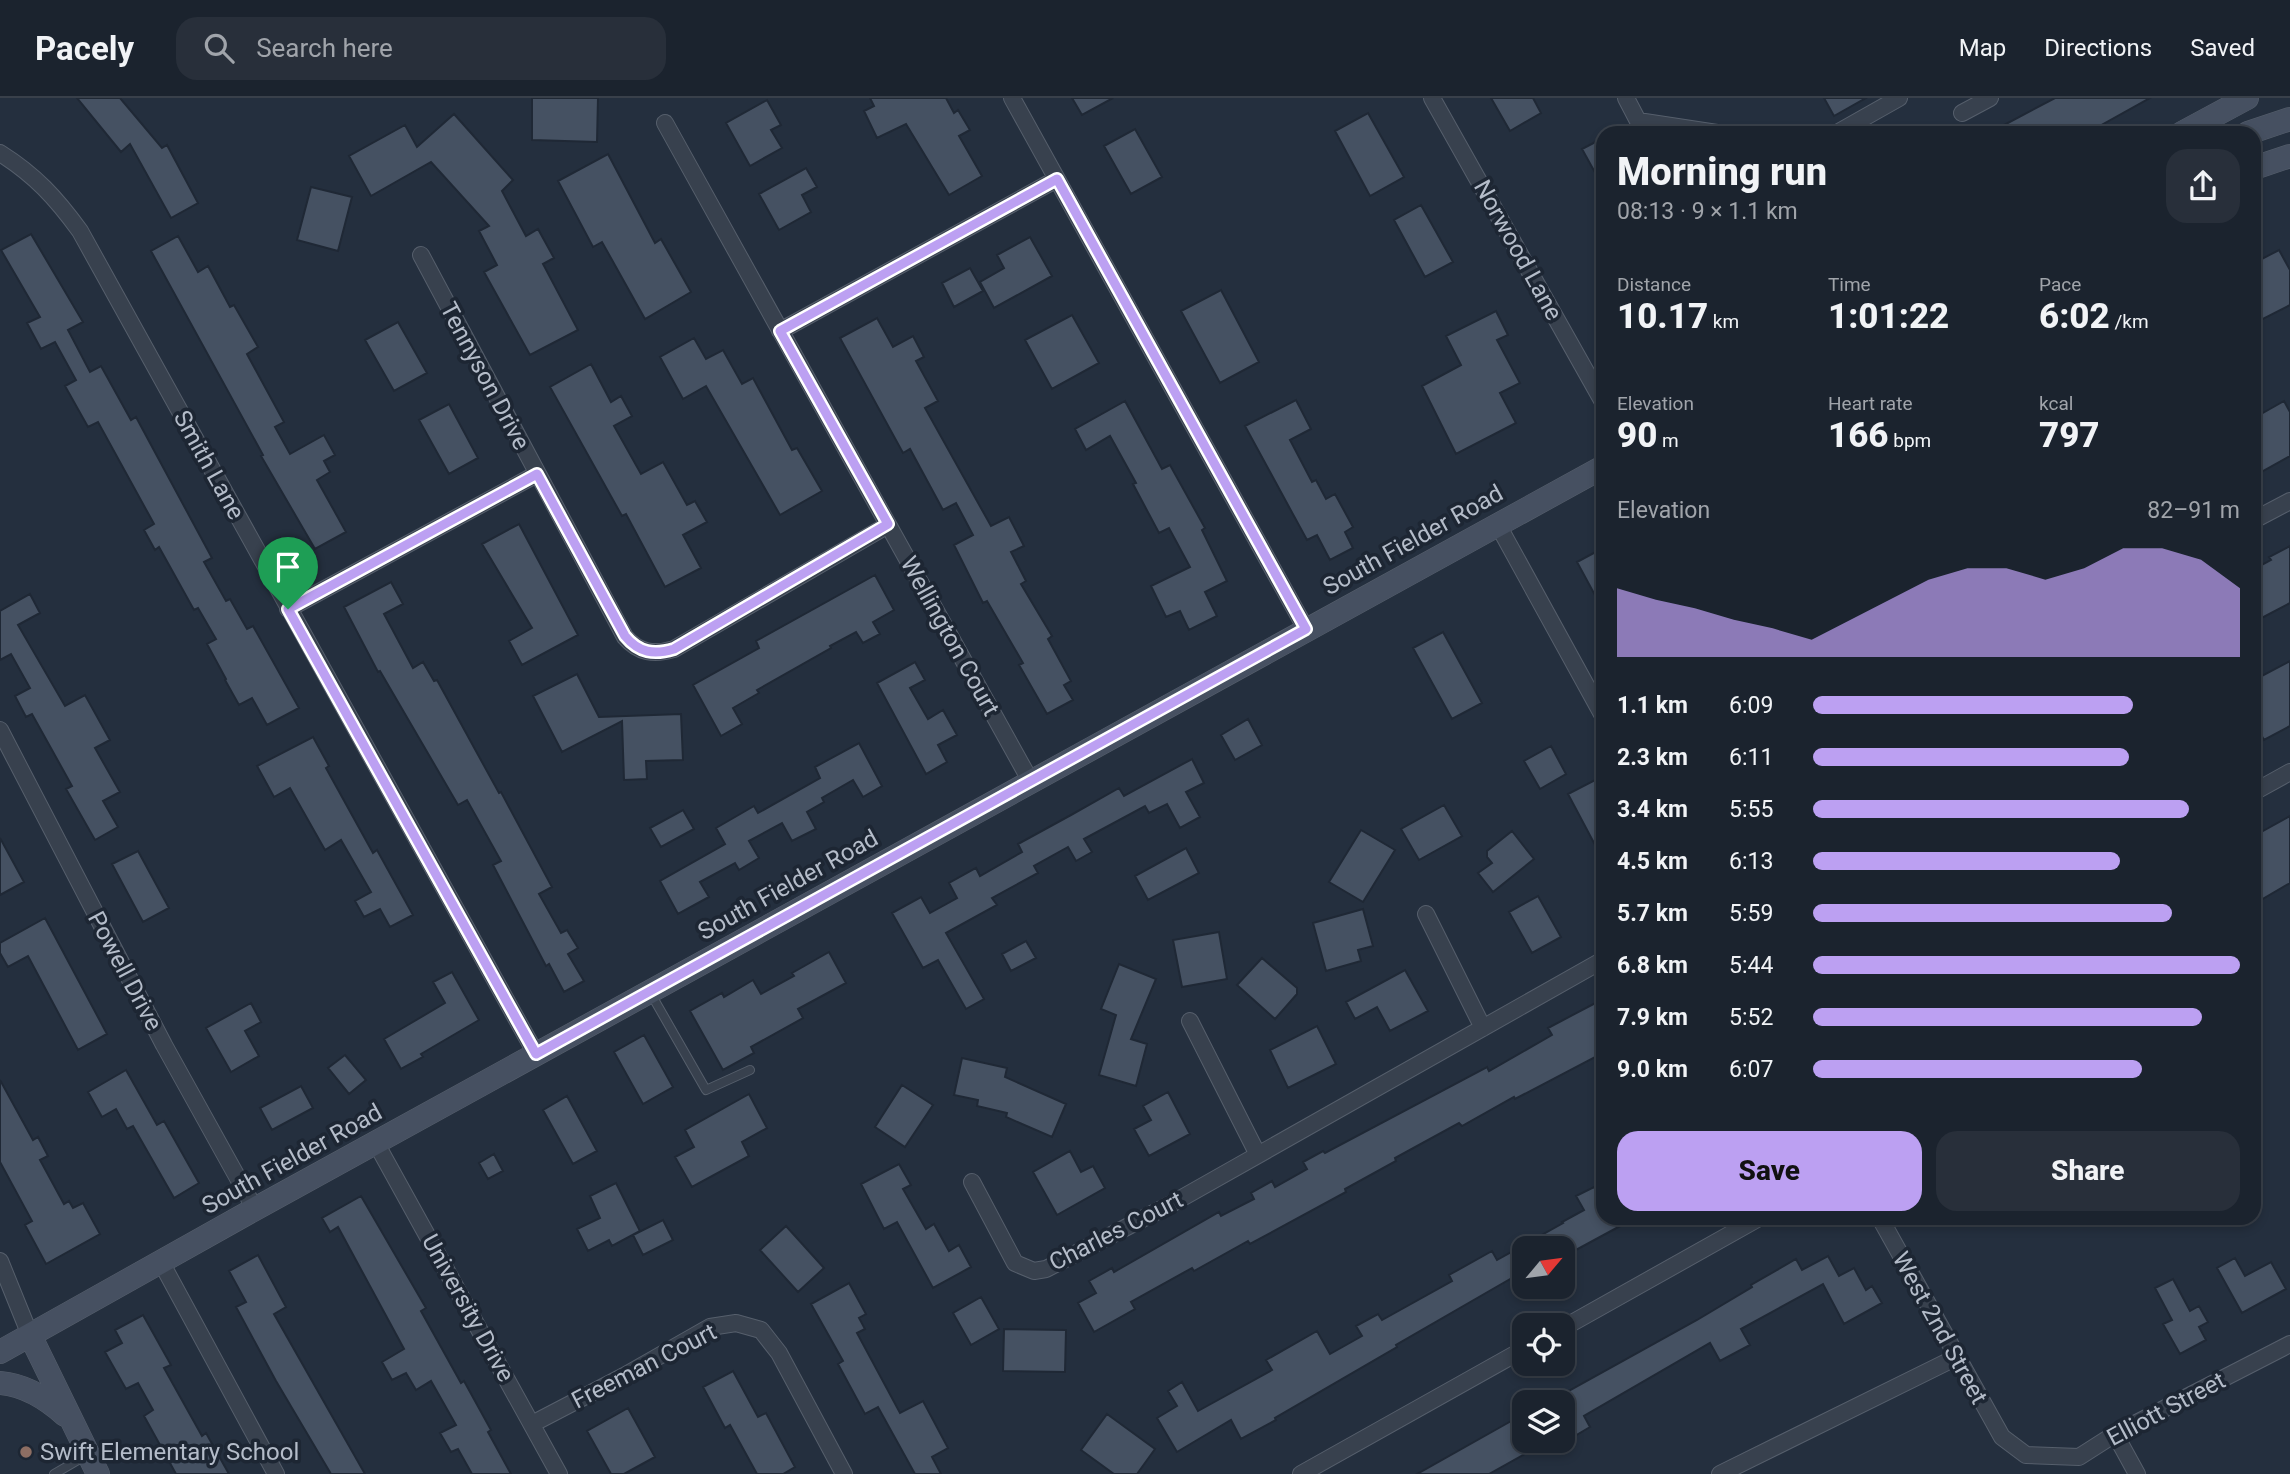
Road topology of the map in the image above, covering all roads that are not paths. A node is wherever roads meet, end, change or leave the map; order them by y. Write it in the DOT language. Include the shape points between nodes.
graph roads {
  1 [pos="1012,98"];
  2 [pos="1432,98"];
  3 [pos="1626,98"];
  4 [pos="1899,98"];
  5 [pos="1990,98"];
  6 [pos="2247,98"];
  7 [pos="1962,113"];
  8 [pos="2290,118"];
  9 [pos="665,123"];
  10 [pos="1671,126"];
  11 [pos="1849,126"];
  12 [pos="2195,126"];
  13 [pos="2261,128"];
  14 [pos="0,153"];
  15 [pos="2290,156"];
  16 [pos="2261,166"];
  17 [pos="1057,179"];
  18 [pos="421,255"];
  19 [pos="780,331"];
  20 [pos="1596,390"];
  21 [pos="1596,471"];
  22 [pos="537,474"];
  23 [pos="2290,501"];
  24 [pos="2261,516"];
  25 [pos="888,524"];
  26 [pos="1497,525"];
  27 [pos="288,609"];
  28 [pos="1306,629"];
  29 [pos="1596,703"];
  30 [pos="0,730"];
  31 [pos="2290,772"];
  32 [pos="1031,782"];
  33 [pos="2261,788"];
  34 [pos="1426,914"];
  35 [pos="1596,964"];
  36 [pos="650,992"];
  37 [pos="1190,1021"];
  38 [pos="1483,1028"];
  39 [pos="536,1054"];
  40 [pos="750,1070"];
  41 [pos="376,1143"];
  42 [pos="1258,1155"];
  43 [pos="972,1182"];
  44 [pos="255,1209"];
  45 [pos="1747,1225"];
  46 [pos="1884,1225"];
  47 [pos="0,1261"];
  48 [pos="161,1262"];
  49 [pos="1575,1321"];
  50 [pos="30,1335"];
  51 [pos="2290,1344"];
  52 [pos="0,1353"];
  53 [pos="1512,1356"];
  54 [pos="1957,1357"];
  55 [pos="0,1383"];
  56 [pos="69,1419"];
  57 [pos="532,1424"];
  58 [pos="2115,1434"];
  59 [pos="2002,1437"];
  60 [pos="92,1464"];
  61 [pos="54,1474"];
  62 [pos="276,1474"];
  63 [pos="559,1474"];
  64 [pos="844,1474"];
  65 [pos="1301,1474"];
  66 [pos="1720,1474"];
  67 [pos="2137,1474"];
  1 -- 17 [label="street"];
  2 -- 20 [label="street, Norwood Lane"];
  3 -- 10 [label="street" via="1638,121"];
  4 -- 11 [label="street"];
  5 -- 7 [label="street"];
  6 -- 12 [label="main road"];
  8 -- 13 [label="main road"];
  9 -- 19 [label="street, Wellington Court"];
  14 -- 27 [label="street, Smith Lane" via="58,200 80,231"];
  15 -- 16 [label="main road"];
  17 -- 19 [label="street"];
  17 -- 28 [label="street"];
  18 -- 22 [label="street, Tennyson Drive"];
  19 -- 25 [label="street, Wellington Court"];
  21 -- 26 [label="main road, South Fielder Road"];
  22 -- 25 [label="street, Tennyson Drive" via="625,636 634,647 658,654 674,649"];
  22 -- 27 [label="street"];
  23 -- 24 [label="street"];
  25 -- 32 [label="street, Wellington Court"];
  26 -- 28 [label="main road, South Fielder Road"];
  26 -- 29 [label="street"];
  27 -- 39 [label="street, Smith Lane"];
  28 -- 32 [label="main road, South Fielder Road"];
  30 -- 44 [label="street, Powell Drive"];
  31 -- 33 [label="street"];
  32 -- 36 [label="main road, South Fielder Road"];
  34 -- 38 [label="street"];
  35 -- 38 [label="street, Charles Court"];
  36 -- 39 [label="main road, South Fielder Road"];
  36 -- 40 [label="lane" via="706,1090"];
  37 -- 42 [label="street"];
  38 -- 42 [label="street, Charles Court"];
  39 -- 41 [label="main road, South Fielder Road"];
  41 -- 44 [label="main road, South Fielder Road"];
  41 -- 57 [label="street, University Drive"];
  42 -- 43 [label="street, Charles Court" via="1104,1239 1034,1271 1015,1263"];
  44 -- 48 [label="main road, South Fielder Road"];
  45 -- 49 [label="street"];
  46 -- 54 [label="street, West 2nd Street"];
  47 -- 50 [label="street"];
  48 -- 50 [label="main road, South Fielder Road"];
  48 -- 62 [label="street"];
  50 -- 52 [label="main road, South Fielder Road"];
  50 -- 56 [label="main road"];
  51 -- 58 [label="street, Elliott Street"];
  53 -- 65 [label="street"];
  54 -- 59 [label="street, West 2nd Street"];
  54 -- 66 [label="street"];
  55 -- 56 [label="main road" via="36,1394"];
  56 -- 60 [label="main road"];
  57 -- 63 [label="street, University Drive"];
  57 -- 64 [label="street, Freeman Court" via="710,1327 736,1322 761,1330 779,1353"];
  58 -- 59 [label="street, Elliott Street" via="2079,1457 2026,1455"];
  58 -- 67 [label="street"];
  60 -- 61 [label="lane"];
}
